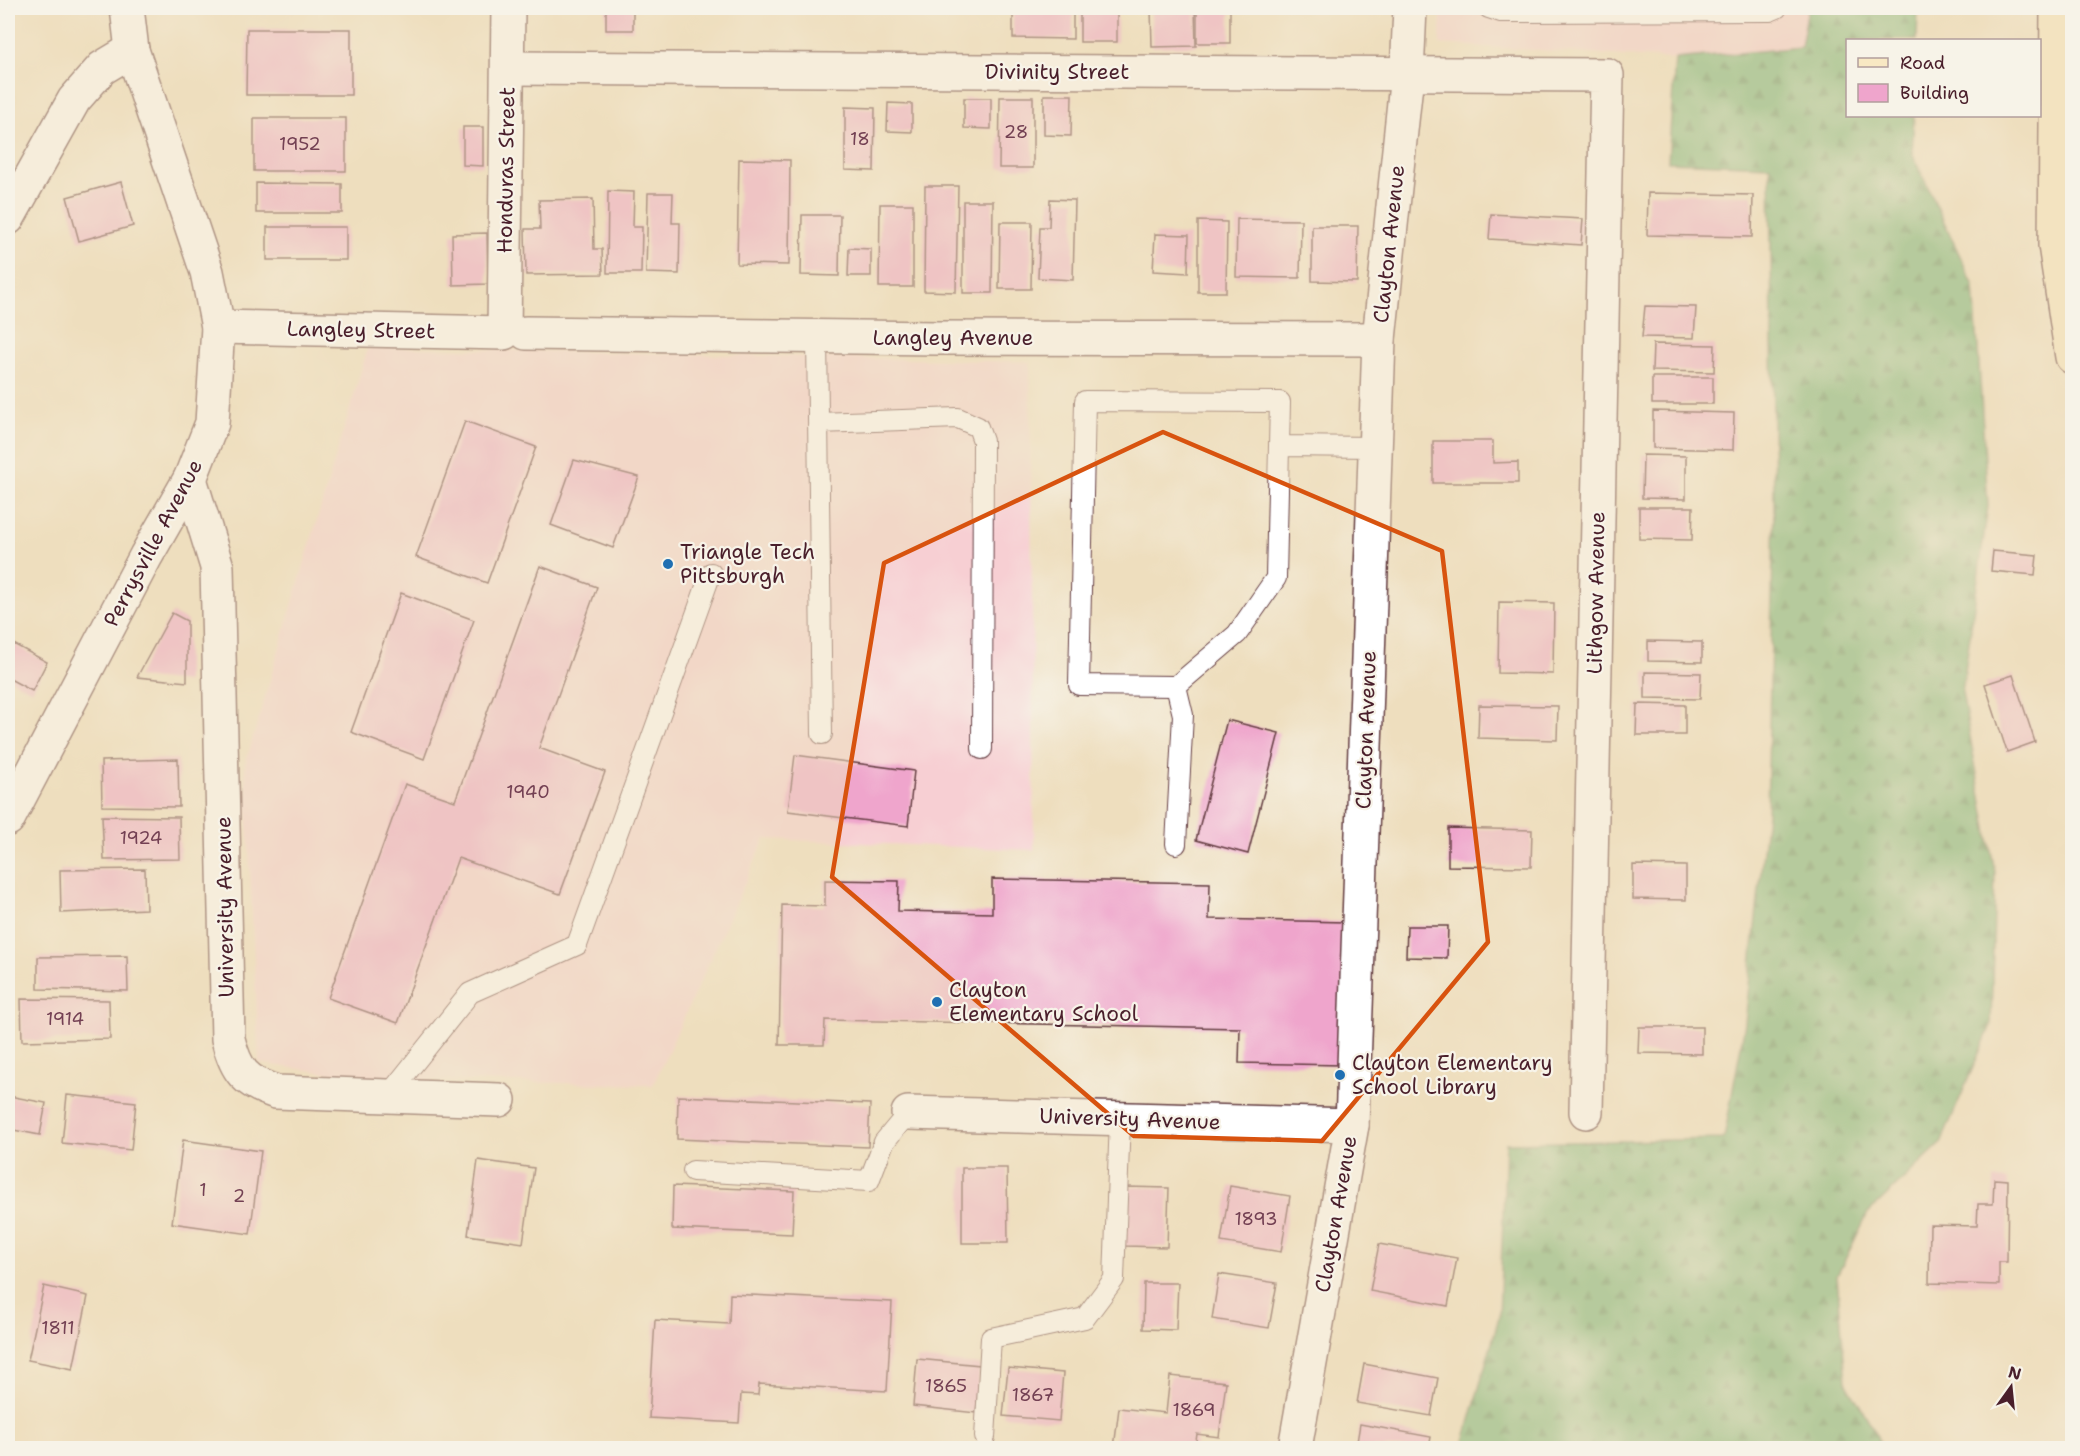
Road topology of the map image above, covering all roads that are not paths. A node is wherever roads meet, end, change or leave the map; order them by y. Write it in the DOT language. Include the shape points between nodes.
graph roads {
  1 [pos="127,8"];
  2 [pos="508,8"];
  3 [pos="1410,8"];
  4 [pos="1490,8"];
  5 [pos="1776,8"];
  6 [pos="2057,8"];
  7 [pos="132,50"];
  8 [pos="508,68"];
  9 [pos="1407,74"];
  10 [pos="1607,75"];
  11 [pos="8,218"];
  12 [pos="218,327"];
  13 [pos="515,333"];
  14 [pos="817,337"];
  15 [pos="1379,339"];
  16 [pos="2073,357"];
  17 [pos="819,423"];
  18 [pos="1279,446"];
  19 [pos="1376,447"];
  20 [pos="190,479"];
  21 [pos="711,573"];
  22 [pos="1176,686"];
  23 [pos="822,734"];
  24 [pos="982,749"];
  25 [pos="8,819"];
  26 [pos="1176,844"];
  27 [pos="388,1096"];
  28 [pos="499,1100"];
  29 [pos="1586,1112"];
  30 [pos="908,1113"];
  31 [pos="1120,1119"];
  32 [pos="1352,1125"];
  33 [pos="693,1172"];
  34 [pos="985,1437"];
  35 [pos="1295,1449"];
  1 -- 7 [label="street, Perrysville Avenue"];
  2 -- 8 [label="street, Honduras Street"];
  3 -- 9 [label="street, Clayton Avenue"];
  4 -- 5 [label="lane" via="1502,12"];
  6 -- 16 [label="main road" via="2055,245"];
  7 -- 11 [label="street" via="102,68 74,100"];
  7 -- 12 [label="street, Perrysville Avenue" via="207,272"];
  8 -- 9 [label="street, Divinity Street"];
  8 -- 13 [label="street, Honduras Street"];
  9 -- 10 [label="street, Divinity Street"];
  9 -- 15 [label="street, Clayton Avenue"];
  10 -- 29 [label="street, Lithgow Avenue"];
  12 -- 13 [label="street, Langley Street"];
  12 -- 20 [label="street, Perrysville Avenue" via="212,423"];
  13 -- 14 [label="street, Langley Avenue"];
  14 -- 15 [label="street, Langley Avenue"];
  14 -- 17 [label="lane"];
  15 -- 19 [label="street, Clayton Avenue"];
  17 -- 23 [label="lane"];
  17 -- 24 [label="lane" via="958,418 978,427 983,441"];
  18 -- 19 [label="lane"];
  18 -- 22 [label="lane" via="1276,578 1237,634"];
  18 -- 22 [label="lane" via="1280,402 1085,401 1079,685"];
  19 -- 32 [label="street, Clayton Avenue"];
  20 -- 25 [label="street, Perrysville Avenue"];
  20 -- 27 [label="street, University Avenue" via="218,567 228,1039 233,1059 255,1085 276,1092"];
  21 -- 27 [label="lane" via="578,945 470,993"];
  22 -- 26 [label="lane" via="1183,715"];
  27 -- 28 [label="street, University Avenue"];
  30 -- 31 [label="street, University Avenue"];
  30 -- 33 [label="lane" via="884,1142 869,1181"];
  31 -- 32 [label="street, University Avenue"];
  31 -- 34 [label="lane" via="1114,1279 1085,1318 991,1338"];
  32 -- 35 [label="street, Clayton Avenue"];
}
